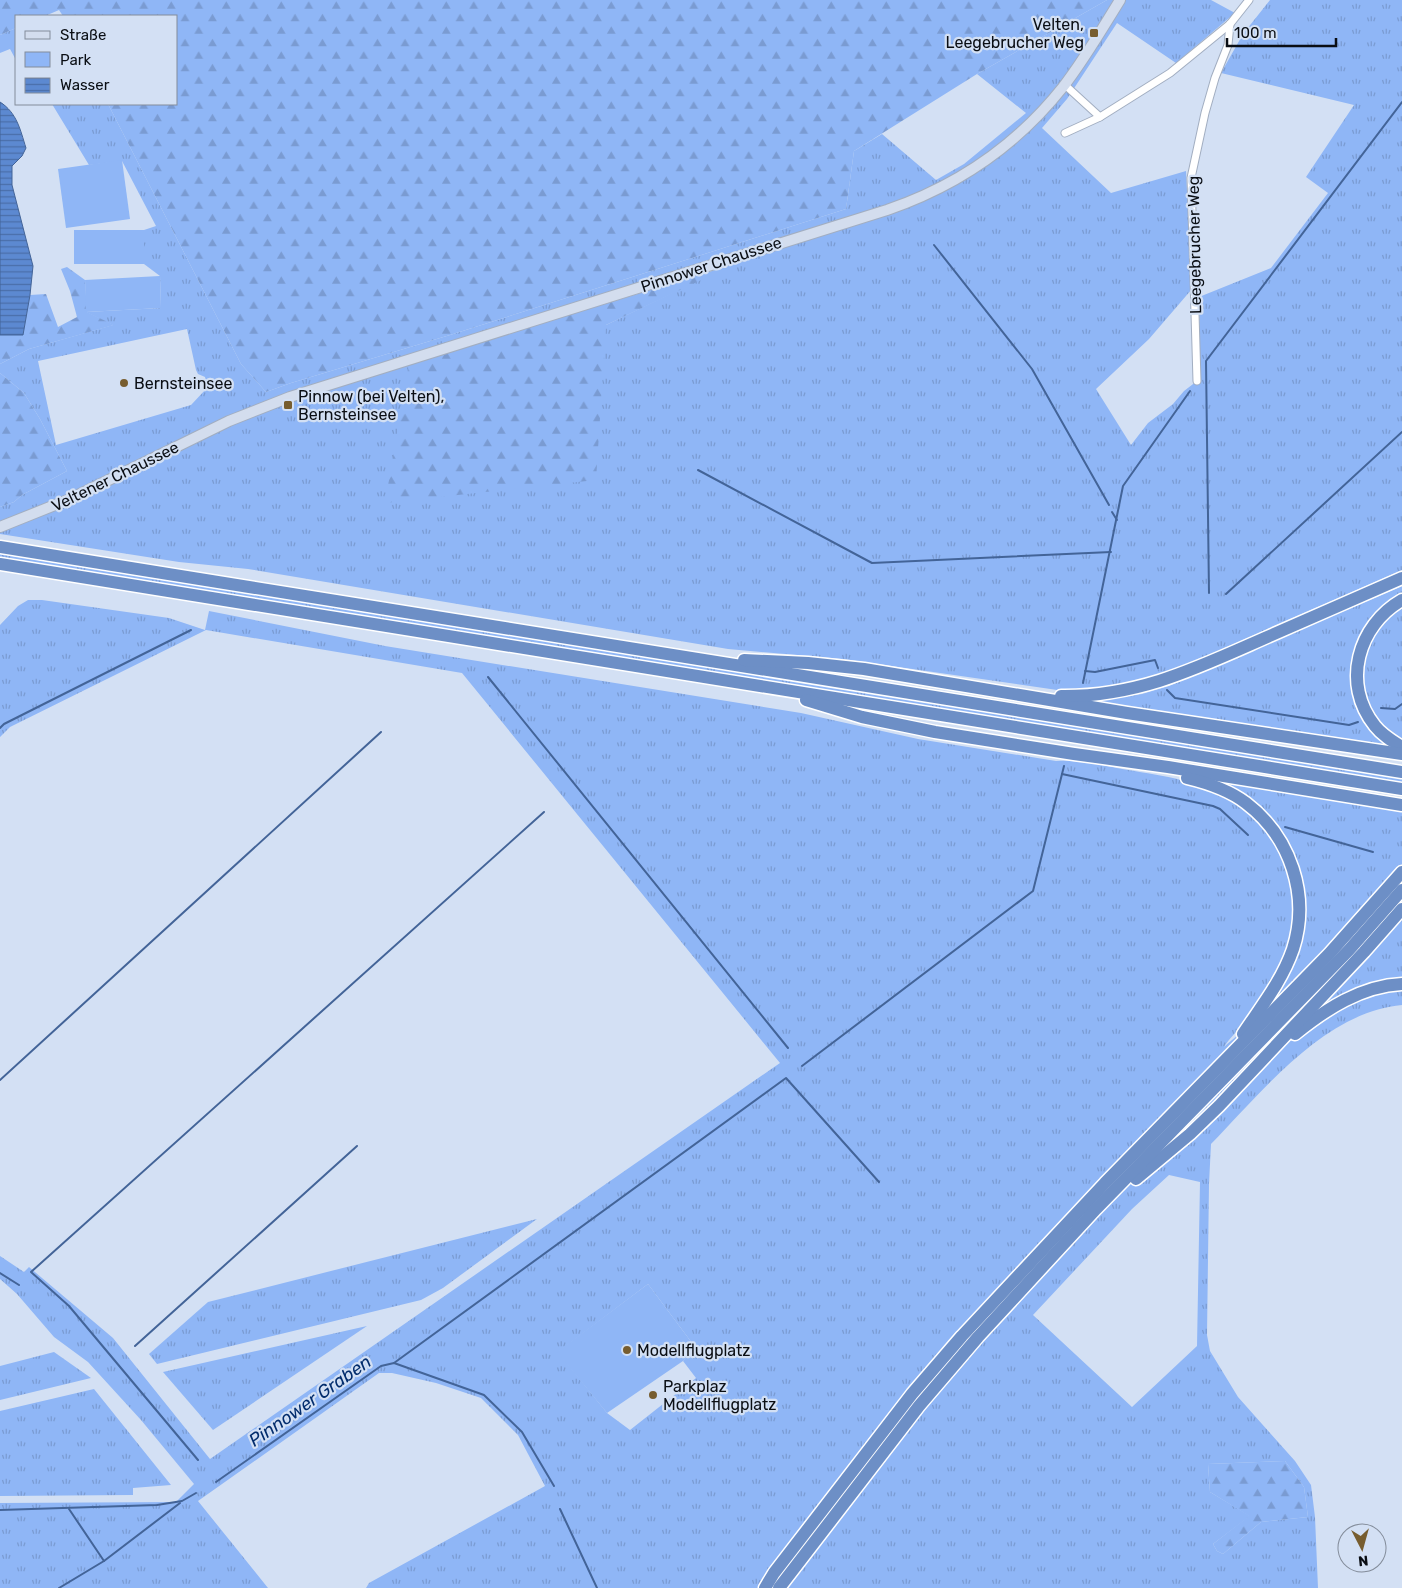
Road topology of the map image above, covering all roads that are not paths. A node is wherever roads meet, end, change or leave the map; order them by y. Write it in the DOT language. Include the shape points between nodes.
graph roads {
  1 [pos="1120,0"];
  2 [pos="1249,0"];
  3 [pos="1230,24"];
  4 [pos="1065,85"];
  5 [pos="1100,117"];
  6 [pos="1065,133"];
  7 [pos="1197,381"];
  8 [pos="229,421"];
  9 [pos="0,527"];
  10 [pos="0,547"];
  11 [pos="0,564"];
  12 [pos="1402,578"];
  13 [pos="1402,600"];
  14 [pos="689,658"];
  15 [pos="763,686"];
  16 [pos="967,686"];
  17 [pos="1402,747"];
  18 [pos="1402,754"];
  19 [pos="1097,758"];
  20 [pos="1402,772"];
  21 [pos="1402,789"];
  22 [pos="1402,805"];
  23 [pos="1402,872"];
  24 [pos="1402,890"];
  25 [pos="1402,909"];
  26 [pos="1402,984"];
  27 [pos="1262,1060"];
  28 [pos="1224,1061"];
  29 [pos="1096,1209"];
  30 [pos="764,1588"];
  31 [pos="779,1588"];
  1 -- 4 [label="main road, Pinnower Chaussee"];
  2 -- 3 [label="street"];
  3 -- 5 [label="street" via="1170,73"];
  3 -- 7 [label="street, Leegebrucher Weg" via="1228,45 1212,86 1191,178"];
  4 -- 5 [label="street"];
  4 -- 8 [label="main road, Pinnower Chaussee" via="1032,122 993,156 960,178 921,197 337,382"];
  5 -- 6 [label="street"];
  8 -- 9 [label="main road, Veltener Chaussee" via="91,489"];
  10 -- 14 [label="highway"];
  11 -- 15 [label="highway"];
  12 -- 16 [label="highway" via="1176,677 1145,685 1101,694 1069,696"];
  13 -- 17 [label="highway" via="1383,613 1370,629 1360,651 1356,672 1358,691 1374,725"];
  14 -- 16 [label="highway" via="818,664"];
  14 -- 20 [label="highway"];
  15 -- 19 [label="highway" via="880,721"];
  15 -- 21 [label="highway"];
  16 -- 18 [label="highway"];
  19 -- 22 [label="highway"];
  19 -- 28 [label="highway" via="1196,780 1228,792 1265,820 1291,862 1299,902 1293,949 1274,987"];
  23 -- 28 [label="highway" via="1329,954"];
  24 -- 29 [label="highway" via="1308,994"];
  25 -- 27 [label="highway"];
  26 -- 27 [label="highway" via="1360,993 1332,1006"];
  27 -- 29 [label="highway" via="1190,1134"];
  28 -- 30 [label="highway" via="962,1336 912,1394"];
  29 -- 31 [label="highway" via="918,1406"];
}
